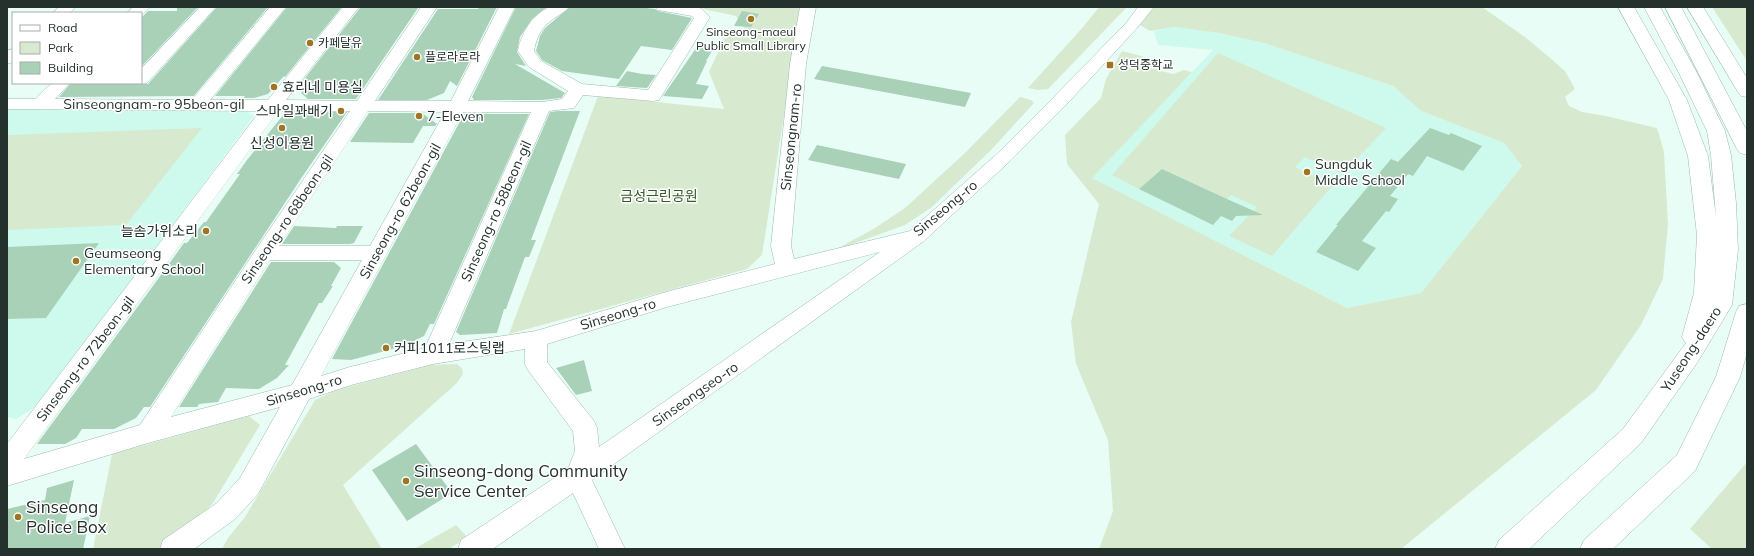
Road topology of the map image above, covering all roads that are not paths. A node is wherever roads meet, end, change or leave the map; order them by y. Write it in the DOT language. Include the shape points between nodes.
graph roads {
  1 [pos="208,7"];
  2 [pos="278,7"];
  3 [pos="351,7"];
  4 [pos="429,7"];
  5 [pos="507,7"];
  6 [pos="561,7"];
  7 [pos="663,7"];
  8 [pos="808,7"];
  9 [pos="1146,7"];
  10 [pos="1626,7"];
  11 [pos="1695,7"];
  12 [pos="1666,13"];
  13 [pos="142,78"];
  14 [pos="61,84"];
  15 [pos="136,84"];
  16 [pos="578,89"];
  17 [pos="1747,92"];
  18 [pos="7,104"];
  19 [pos="40,104"];
  20 [pos="117,104"];
  21 [pos="197,105"];
  22 [pos="273,105"];
  23 [pos="363,106"];
  24 [pos="457,106"];
  25 [pos="542,107"];
  26 [pos="1747,149"];
  27 [pos="917,236"];
  28 [pos="264,253"];
  29 [pos="376,253"];
  30 [pos="786,268"];
  31 [pos="1747,312"];
  32 [pos="536,339"];
  33 [pos="1747,352"];
  34 [pos="433,356"];
  35 [pos="1690,357"];
  36 [pos="1728,377"];
  37 [pos="301,392"];
  38 [pos="148,433"];
  39 [pos="16,437"];
  40 [pos="7,463"];
  41 [pos="7,475"];
  42 [pos="578,476"];
  43 [pos="172,549"];
  44 [pos="471,549"];
  45 [pos="612,549"];
  46 [pos="1509,549"];
  47 [pos="1594,549"];
  1 -- 13 [label="street"];
  2 -- 21 [label="street"];
  3 -- 22 [label="street, Sinseong-ro 72beon-gil"];
  4 -- 23 [label="street, Sinseong-ro 68beon-gil"];
  5 -- 24 [label="street, Sinseong-ro 62beon-gil"];
  6 -- 16 [label="street" via="534,25 527,40 526,50 535,64"];
  7 -- 16 [label="street" via="697,12 702,17 653,96"];
  8 -- 30 [label="street, Sinseongnam-ro" via="798,64 781,246"];
  9 -- 27 [label="street, Sinseong-ro" via="1081,80"];
  10 -- 35 [label="main road" via="1678,100 1698,156 1708,235 1705,293"];
  11 -- 17 [label="main road"];
  12 -- 26 [label="main road, Yuseong-daero"];
  12 -- 35 [label="main road, Yuseong-daero" via="1687,71 1716,131 1726,203 1726,250 1721,305"];
  14 -- 19 [label="street"];
  15 -- 20 [label="street"];
  16 -- 25 [label="street" via="568,104"];
  18 -- 19 [label="street, Sinseongnam-ro 95beon-gil"];
  19 -- 20 [label="street, Sinseongnam-ro 95beon-gil"];
  20 -- 21 [label="street, Sinseongnam-ro 95beon-gil"];
  21 -- 22 [label="street, Sinseongnam-ro 95beon-gil"];
  22 -- 23 [label="street, Sinseongnam-ro 95beon-gil"];
  22 -- 39 [label="street, Sinseong-ro 72beon-gil"];
  23 -- 24 [label="street, Sinseongnam-ro 95beon-gil"];
  23 -- 28 [label="street, Sinseong-ro 68beon-gil"];
  24 -- 25 [label="street, Sinseongnam-ro 95beon-gil"];
  24 -- 29 [label="street, Sinseong-ro 62beon-gil"];
  25 -- 34 [label="street, Sinseong-ro 58beon-gil"];
  27 -- 30 [label="street, Sinseong-ro"];
  27 -- 42 [label="street, Sinseongseo-ro"];
  28 -- 29 [label="street"];
  28 -- 38 [label="street, Sinseong-ro 68beon-gil"];
  29 -- 37 [label="street, Sinseong-ro 62beon-gil"];
  30 -- 32 [label="street, Sinseong-ro" via="666,300"];
  31 -- 36 [label="main road"];
  32 -- 34 [label="street, Sinseong-ro"];
  32 -- 42 [label="street" via="536,364 584,428 587,451"];
  33 -- 36 [label="main road"];
  34 -- 37 [label="street, Sinseong-ro" via="350,376"];
  35 -- 46 [label="main road, Yuseong-daero" via="1632,436"];
  36 -- 47 [label="main road" via="1686,463"];
  37 -- 38 [label="street, Sinseong-ro"];
  37 -- 43 [label="street, Sinseong-ro 62beon-gil" via="249,486 226,511"];
  38 -- 41 [label="street, Sinseong-ro"];
  39 -- 40 [label="street, Sinseong-ro 72beon-gil"];
  42 -- 44 [label="street, Sinseongseo-ro"];
  42 -- 45 [label="street"];
}
